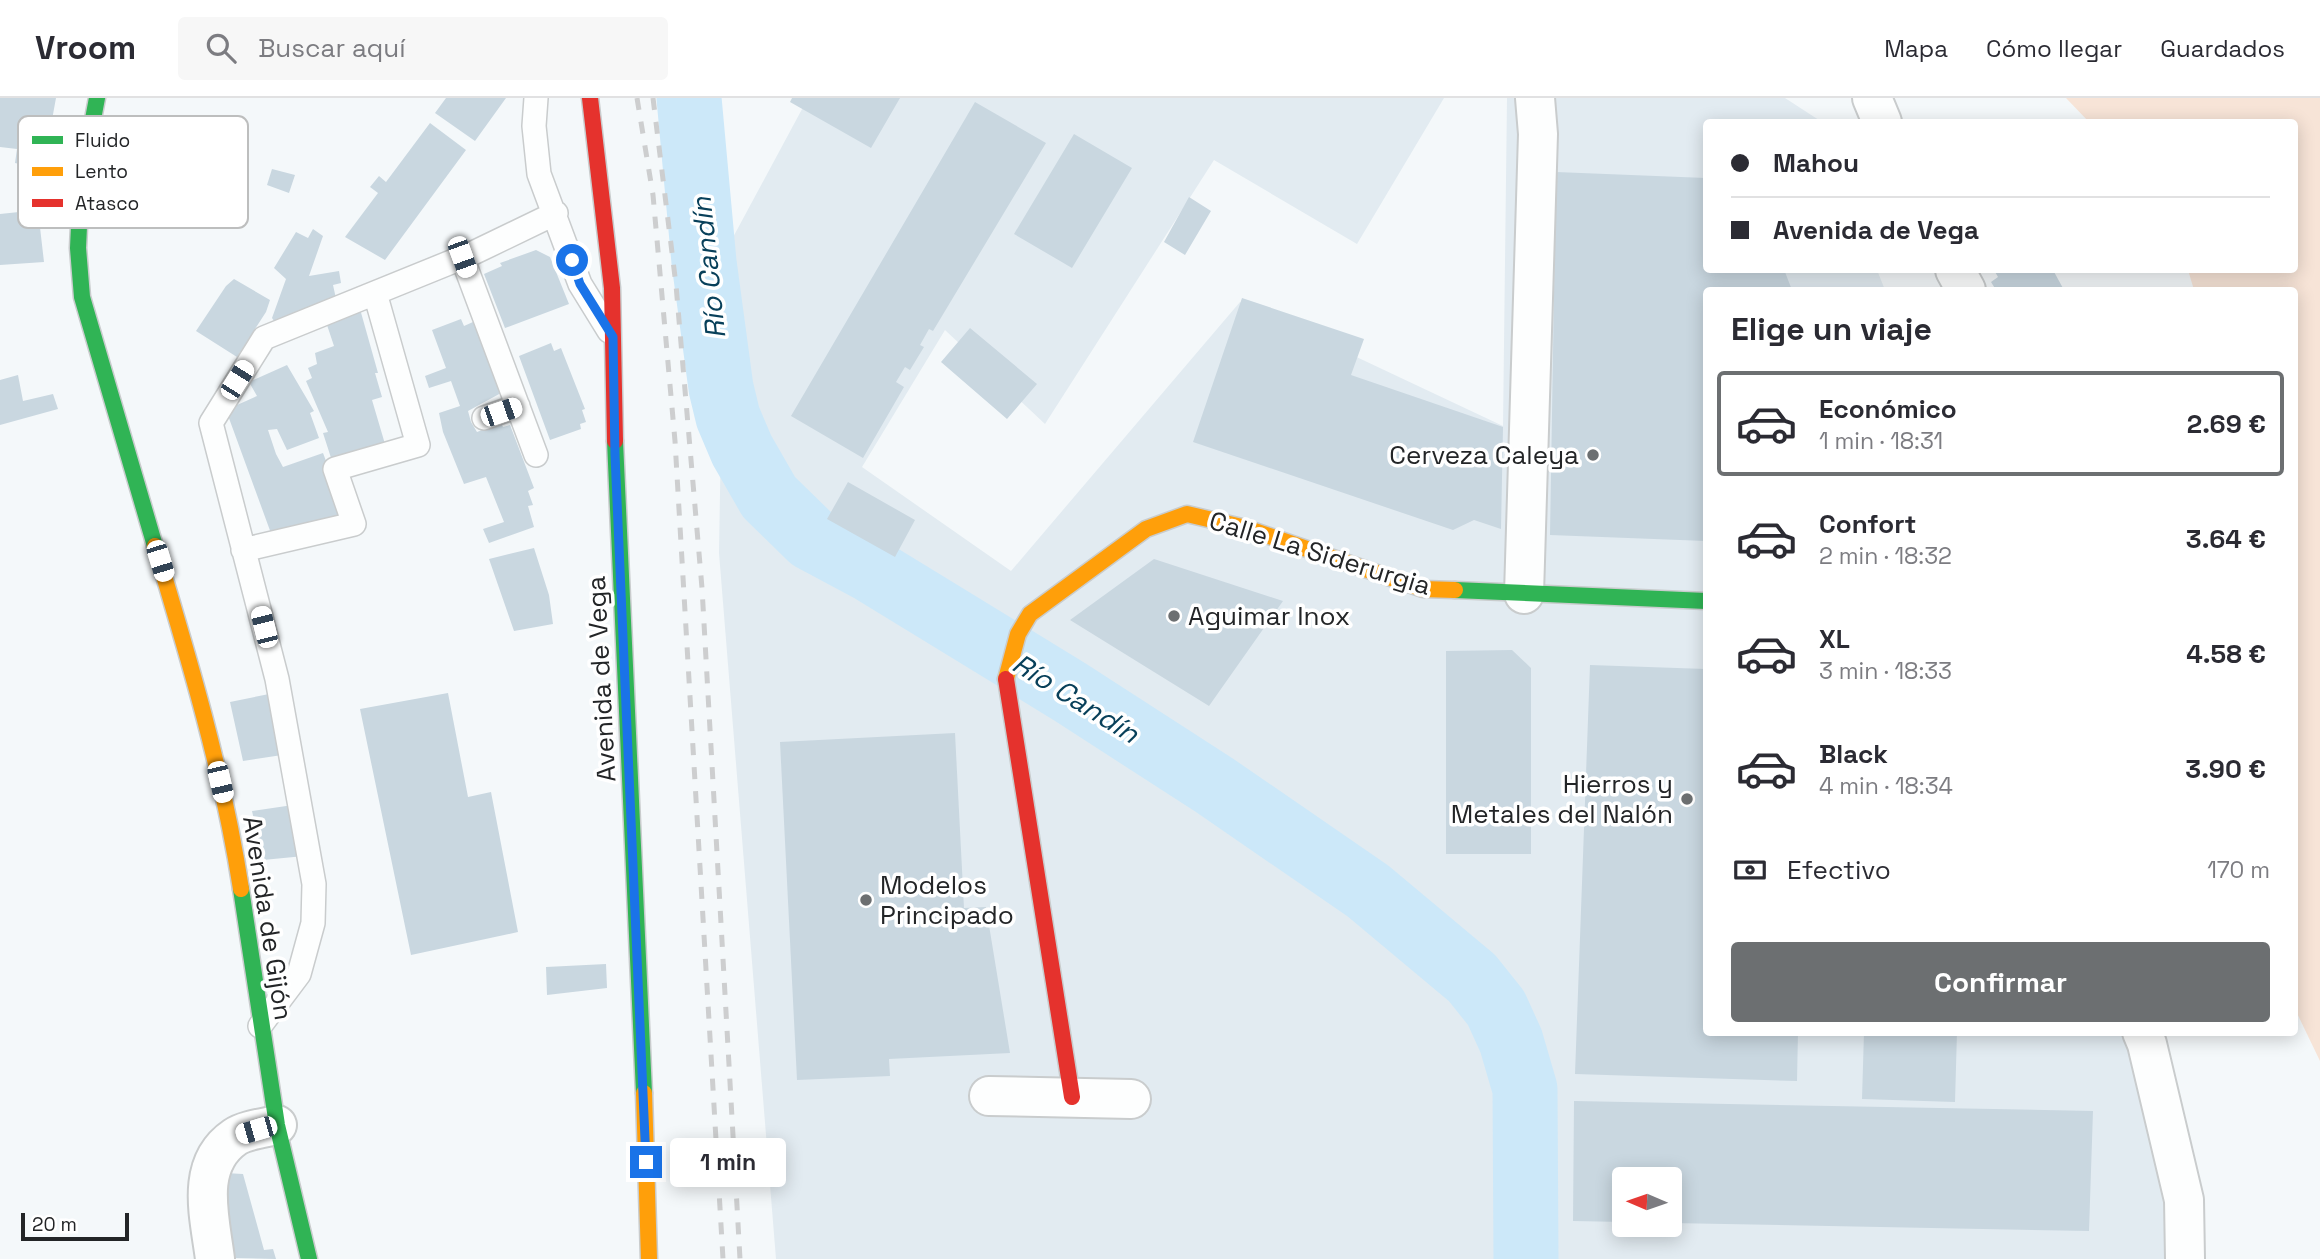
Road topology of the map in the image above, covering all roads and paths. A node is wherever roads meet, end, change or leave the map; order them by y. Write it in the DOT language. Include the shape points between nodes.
graph roads {
  1 [pos="97,98"];
  2 [pos="536,98"];
  3 [pos="590,98"];
  4 [pos="1535,98"];
  5 [pos="1872,98"];
  6 [pos="94,116"];
  7 [pos="1881,119"];
  8 [pos="556,214"];
  9 [pos="79,228"];
  10 [pos="462,257"];
  11 [pos="375,293"];
  12 [pos="613,337"];
  13 [pos="518,406"];
  14 [pos="484,418"];
  15 [pos="536,455"];
  16 [pos="243,550"];
  17 [pos="1524,594"];
  18 [pos="1703,601"];
  19 [pos="260,1027"];
  20 [pos="2143,1036"];
  21 [pos="989,1096"];
  22 [pos="1072,1097"];
  23 [pos="1130,1099"];
  24 [pos="277,1125"];
  25 [pos="215,1259"];
  26 [pos="309,1259"];
  27 [pos="649,1259"];
  28 [pos="2185,1259"];
  1 -- 6 [label="street, Avenida de Gijón"];
  2 -- 8 [label="lane" via="539,174"];
  3 -- 12 [label="street, Avenida de Vega" via="606,211"];
  4 -- 17 [label="street" via="1538,134"];
  5 -- 7 [label="street"];
  8 -- 10 [label="lane"];
  8 -- 12 [label="lane" via="580,284"];
  9 -- 19 [label="street, Avenida de Gijón" via="82,297 203,707 232,831"];
  10 -- 11 [label="lane"];
  10 -- 13 [label="lane"];
  11 -- 16 [label="lane" via="264,338 211,423"];
  11 -- 16 [label="lane" via="418,445 335,469 354,524"];
  12 -- 27 [label="street, Avenida de Vega"];
  13 -- 14 [label="lane"];
  13 -- 15 [label="lane"];
  16 -- 19 [label="lane" via="277,679 314,884 313,923 299,974"];
  17 -- 18 [label="street, Calle La Siderurgia"];
  17 -- 22 [label="street, Calle La Siderurgia" via="1423,589 1247,528 1187,513 1146,529 1030,614 1017,634 1006,676"];
  19 -- 24 [label="street, Avenida de Gijón"];
  20 -- 28 [label="street" via="2184,1200"];
  21 -- 22 [label="street"];
  22 -- 23 [label="street"];
  24 -- 25 [label="street" via="236,1136 208,1175"];
  24 -- 26 [label="street, Avenida de Gijón"];
}
